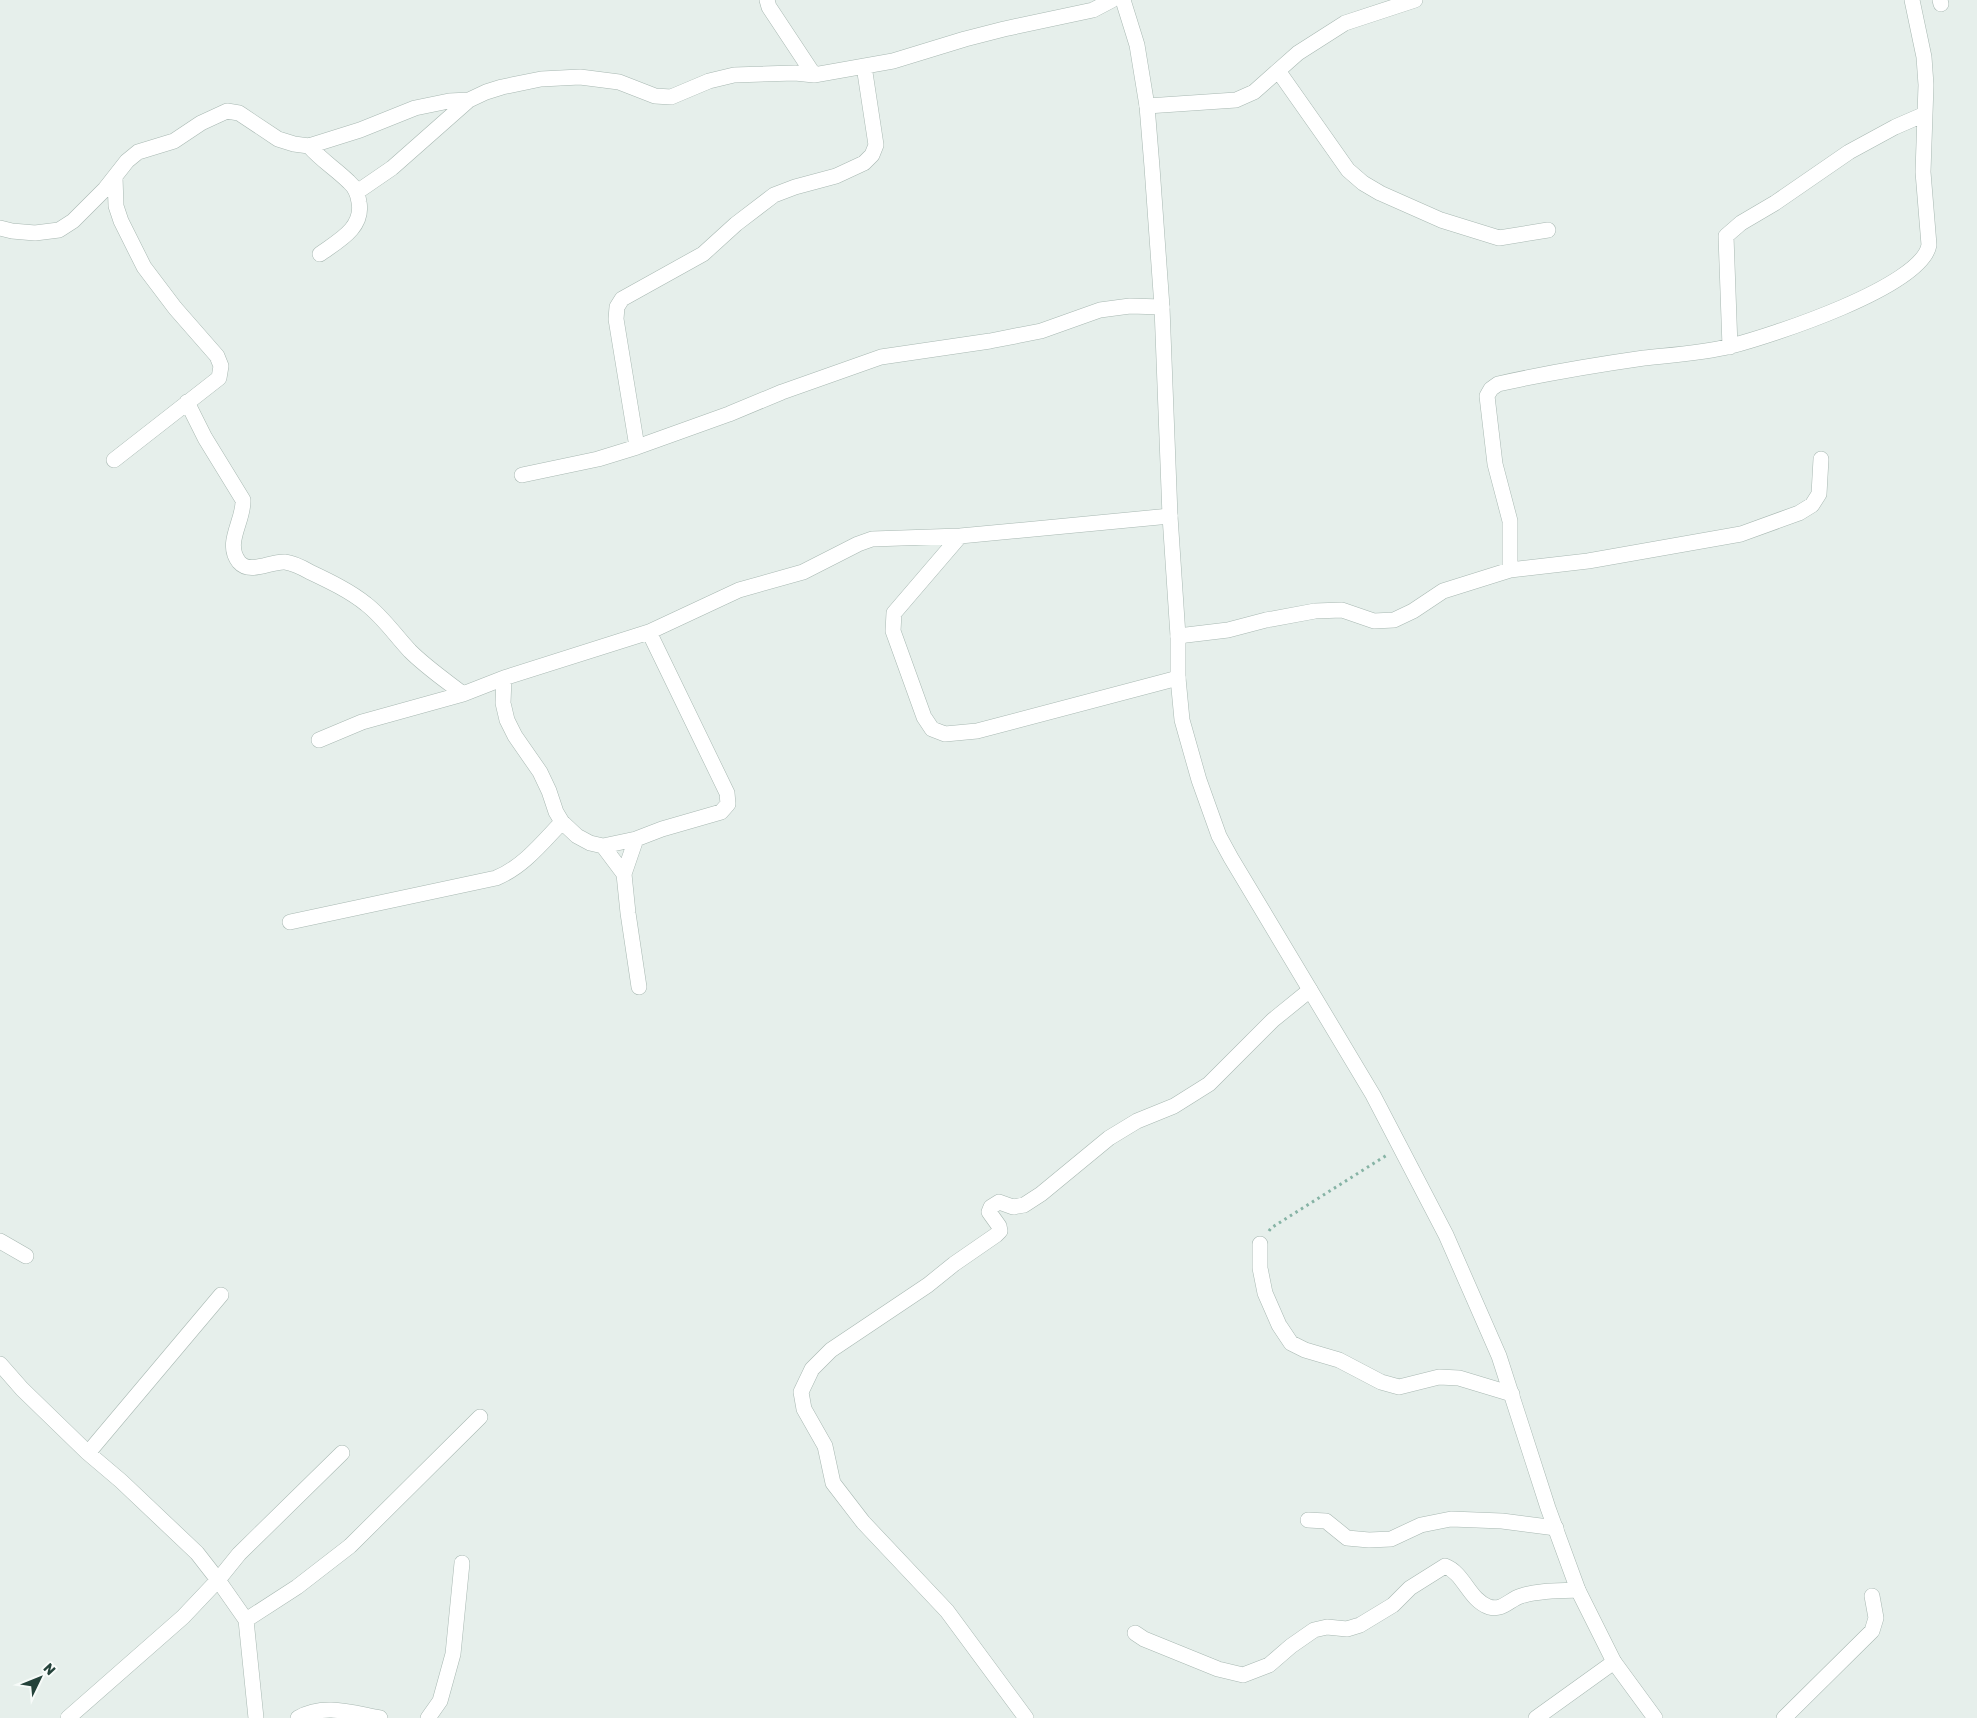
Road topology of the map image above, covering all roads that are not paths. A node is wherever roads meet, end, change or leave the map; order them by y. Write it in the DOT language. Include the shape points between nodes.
graph roads {
  1 [pos="767,0"];
  2 [pos="1112,0"];
  3 [pos="1123,0"];
  4 [pos="1415,0"];
  5 [pos="1912,0"];
  6 [pos="864,66"];
  7 [pos="1278,72"];
  8 [pos="814,75"];
  9 [pos="469,100"];
  10 [pos="1147,106"];
  11 [pos="1925,114"];
  12 [pos="309,146"];
  13 [pos="115,177"];
  14 [pos="357,192"];
  15 [pos="0,228"];
  16 [pos="1548,230"];
  17 [pos="320,254"];
  18 [pos="1162,307"];
  19 [pos="1730,347"];
  20 [pos="186,402"];
  21 [pos="638,447"];
  22 [pos="1821,459"];
  23 [pos="114,460"];
  24 [pos="522,476"];
  25 [pos="1170,516"];
  26 [pos="960,536"];
  27 [pos="1510,570"];
  28 [pos="648,632"];
  29 [pos="1178,636"];
  30 [pos="504,678"];
  31 [pos="1178,678"];
  32 [pos="462,694"];
  33 [pos="319,740"];
  34 [pos="562,822"];
  35 [pos="636,839"];
  36 [pos="603,846"];
  37 [pos="624,874"];
  38 [pos="290,922"];
  39 [pos="639,987"];
  40 [pos="1310,990"];
  41 [pos="0,1241"];
  42 [pos="1260,1244"];
  43 [pos="26,1256"];
  44 [pos="221,1295"];
  45 [pos="0,1364"];
  46 [pos="1512,1394"];
  47 [pos="480,1417"];
  48 [pos="342,1452"];
  49 [pos="88,1454"];
  50 [pos="1308,1520"];
  51 [pos="1556,1528"];
  52 [pos="462,1563"];
  53 [pos="218,1580"];
  54 [pos="1578,1590"];
  55 [pos="1872,1596"];
  56 [pos="246,1620"];
  57 [pos="1135,1633"];
  58 [pos="1614,1662"];
  59 [pos="68,1718"];
  60 [pos="256,1718"];
  61 [pos="298,1718"];
  62 [pos="380,1718"];
  63 [pos="428,1718"];
  64 [pos="1026,1718"];
  65 [pos="1536,1718"];
  66 [pos="1655,1718"];
  67 [pos="1784,1718"];
  1 -- 8 [label="street" via="769,8"];
  2 -- 6 [label="street" via="1093,10 965,38 893,61"];
  3 -- 10 [label="street" via="1137,45"];
  4 -- 7 [label="street" via="1345,23 1298,53"];
  5 -- 11 [label="street" via="1924,57"];
  6 -- 8 [label="street"];
  6 -- 21 [label="street" via="876,145 864,163 836,176 774,195 702,254 622,299 617,307 616,319"];
  7 -- 10 [label="street" via="1254,92 1236,100"];
  7 -- 16 [label="street" via="1348,170 1371,188 1441,220 1499,238"];
  8 -- 9 [label="street" via="734,74 664,98 612,81 560,77 502,87"];
  9 -- 12 [label="street" via="415,108"];
  9 -- 14 [label="street" via="392,168"];
  10 -- 18 [label="street"];
  11 -- 19 [label="street" via="1849,152 1726,236"];
  11 -- 19 [label="street" via="1923,172 1928,252 1905,275 1832,313"];
  12 -- 13 [label="street" via="278,139 239,113 227,111 174,141 138,152"];
  12 -- 14 [label="street"];
  13 -- 15 [label="street" via="73,221 59,230 35,233"];
  13 -- 20 [label="street" via="116,206 144,267 220,360 219,378"];
  14 -- 17 [label="street" via="359,218 350,233"];
  18 -- 21 [label="street" via="1130,306 1100,310 1041,331 881,357"];
  18 -- 25 [label="street"];
  19 -- 27 [label="street" via="1596,365 1498,384 1491,389 1487,396 1489,425 1510,521"];
  20 -- 23 [label="street"];
  20 -- 32 [label="street" via="243,500 232,546 233,554 243,566 251,568 285,562 342,588 365,603 394,630 409,650"];
  21 -- 24 [label="street"];
  22 -- 27 [label="street" via="1819,494 1812,505 1800,513 1741,534 1588,561"];
  25 -- 26 [label="street"];
  25 -- 29 [label="street"];
  26 -- 28 [label="street" via="872,539 803,572 739,590"];
  26 -- 31 [label="street" via="894,614 893,631 924,717 932,729 945,734 977,731"];
  27 -- 29 [label="street" via="1443,591 1394,620 1374,621 1342,610 1315,611 1228,630"];
  28 -- 30 [label="street"];
  28 -- 35 [label="street" via="726,792 728,804 721,812"];
  29 -- 31 [label="street"];
  30 -- 32 [label="street"];
  30 -- 34 [label="street" via="506,720 540,772"];
  31 -- 40 [label="street" via="1182,720 1219,836"];
  32 -- 33 [label="street" via="362,722"];
  34 -- 36 [label="street" via="577,836"];
  34 -- 38 [label="street" via="524,861 511,872 496,878"];
  35 -- 36 [label="street"];
  35 -- 37 [label="street"];
  36 -- 37 [label="street"];
  37 -- 39 [label="street"];
  40 -- 46 [label="street" via="1373,1095 1446,1235 1499,1356"];
  40 -- 64 [label="street" via="1273,1020 1209,1084 1174,1106 1137,1121 1109,1138 1024,1205 1013,1207 999,1202 991,1207 989,1212 1000,1231 996,1235 831,1350 812,1369 801,1392 804,1408 825,1446 832,1483 863,1522 947,1611"];
  41 -- 43 [label="street"];
  42 -- 46 [label="street" via="1265,1293 1291,1343 1399,1387 1439,1377 1459,1378"];
  44 -- 49 [label="street"];
  45 -- 49 [label="street"];
  46 -- 51 [label="street"];
  47 -- 56 [label="street" via="350,1546 297,1587"];
  48 -- 53 [label="street" via="238,1554"];
  49 -- 53 [label="street" via="197,1553"];
  50 -- 51 [label="street" via="1326,1521 1347,1538 1369,1540 1391,1539 1420,1525 1451,1519"];
  51 -- 54 [label="street"];
  52 -- 63 [label="street" via="453,1654 440,1701"];
  53 -- 56 [label="street"];
  53 -- 59 [label="street" via="183,1617"];
  54 -- 57 [label="street" via="1547,1591 1520,1596 1502,1607 1489,1606 1475,1597 1453,1569 1445,1566 1360,1626 1314,1630 1269,1665 1243,1674 1218,1669"];
  54 -- 58 [label="street"];
  55 -- 67 [label="street" via="1876,1618 1872,1631"];
  56 -- 60 [label="street"];
  58 -- 65 [label="street"];
  58 -- 66 [label="street"];
  61 -- 62 [label="street" via="309,1711 326,1709"];
}
